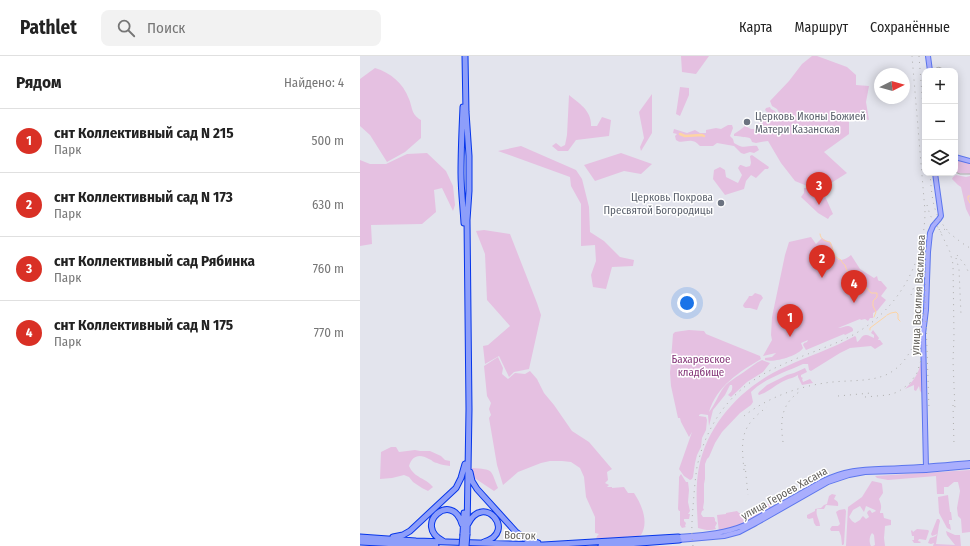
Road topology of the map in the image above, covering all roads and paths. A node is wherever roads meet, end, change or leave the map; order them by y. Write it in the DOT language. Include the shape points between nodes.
graph roads {
  1 [pos="464,56"];
  2 [pos="928,56"];
  3 [pos="930,68"];
  4 [pos="464,99"];
  5 [pos="958,158"];
  6 [pos="970,161"];
  7 [pos="935,176"];
  8 [pos="468,458"];
  9 [pos="465,464"];
  10 [pos="970,465"];
  11 [pos="926,468"];
  12 [pos="465,531"];
  13 [pos="360,537"];
  14 [pos="368,538"];
  15 [pos="679,538"];
  16 [pos="360,542"];
  17 [pos="446,542"];
  18 [pos="372,543"];
  19 [pos="482,543"];
  20 [pos="547,545"];
  21 [pos="391,546"];
  22 [pos="436,546"];
  23 [pos="462,546"];
  24 [pos="466,546"];
  25 [pos="601,546"];
  1 -- 4 [label="highway"];
  2 -- 3 [label="main road"];
  4 -- 8 [label="highway" via="470,173 467,220"];
  4 -- 9 [label="highway" via="461,193 464,224"];
  5 -- 6 [label="main road"];
  7 -- 11 [label="main road, улица Василия Васильева" via="941,216 930,235 922,337"];
  8 -- 12 [label="highway"];
  8 -- 20 [label="highway" via="472,481 481,494 521,536 532,542"];
  9 -- 12 [label="highway"];
  9 -- 14 [label="highway" via="456,488 410,531 392,538"];
  10 -- 11 [label="main road, улица Героев Хасана"];
  11 -- 15 [label="main road, улица Героев Хасана" via="855,473 828,482 739,532 724,536"];
  12 -- 17 [label="highway" via="460,518 453,511 437,513 432,521 432,530 438,538"];
  12 -- 19 [label="highway" via="472,516 478,512 487,512 494,516 498,524 497,533 492,539"];
  12 -- 23 [label="highway, bridge"];
  12 -- 24 [label="highway, bridge"];
  13 -- 14 [label="highway, Восток"];
  14 -- 17 [label="highway, Восток"];
  15 -- 20 [label="highway, Восток"];
  15 -- 25 [label="highway"];
  16 -- 18 [label="highway"];
  17 -- 19 [label="highway, Восток"];
  18 -- 21 [label="highway"];
  18 -- 22 [label="highway"];
  19 -- 20 [label="highway, Восток"];
}
